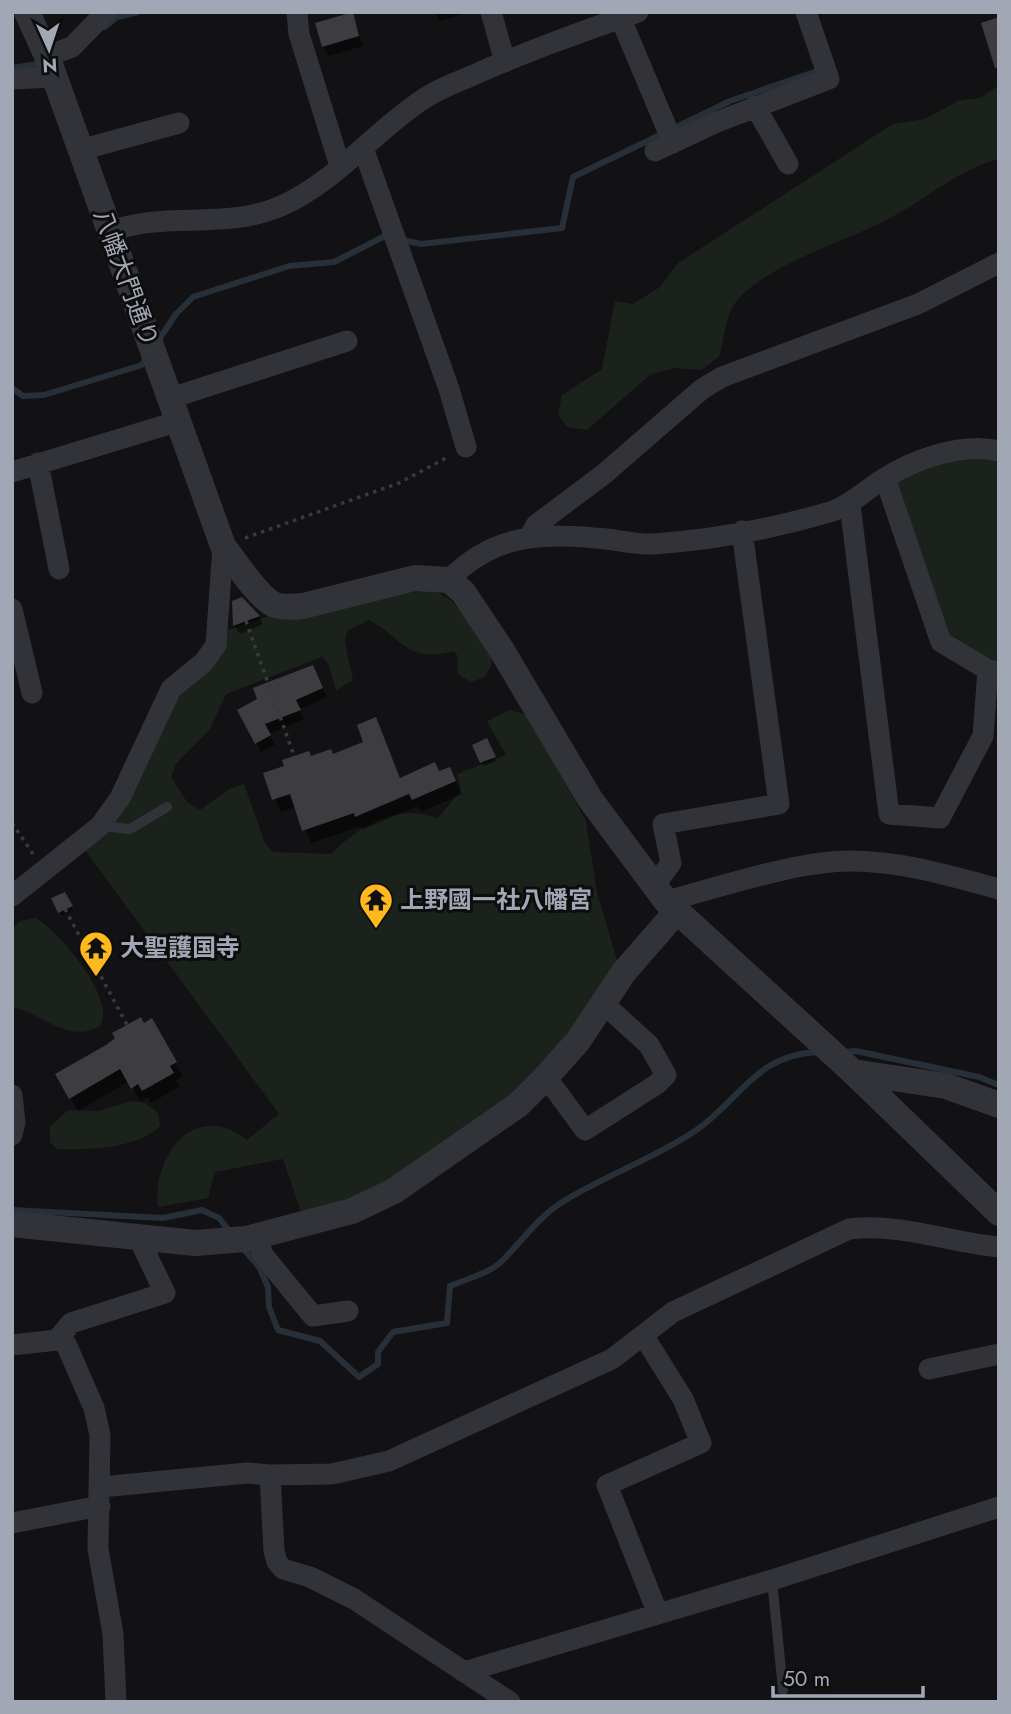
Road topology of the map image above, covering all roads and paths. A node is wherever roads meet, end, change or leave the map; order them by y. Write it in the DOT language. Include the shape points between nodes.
graph roads {
  1 [pos="27,12"];
  2 [pos="106,12"];
  3 [pos="297,12"];
  4 [pos="491,12"];
  5 [pos="807,12"];
  6 [pos="625,14"];
  7 [pos="505,62"];
  8 [pos="50,67"];
  9 [pos="12,79"];
  10 [pos="755,106"];
  11 [pos="179,123"];
  12 [pos="363,148"];
  13 [pos="80,150"];
  14 [pos="788,164"];
  15 [pos="340,166"];
  16 [pos="109,232"];
  17 [pos="999,263"];
  18 [pos="347,341"];
  19 [pos="175,410"];
  20 [pos="466,447"];
  21 [pos="999,451"];
  22 [pos="38,463"];
  23 [pos="12,472"];
  24 [pos="885,478"];
  25 [pos="850,505"];
  26 [pos="742,531"];
  27 [pos="530,536"];
  28 [pos="223,546"];
  29 [pos="59,569"];
  30 [pos="449,580"];
  31 [pos="12,609"];
  32 [pos="246,621"];
  33 [pos="993,671"];
  34 [pos="33,693"];
  35 [pos="294,756"];
  36 [pos="167,807"];
  37 [pos="100,826"];
  38 [pos="999,888"];
  39 [pos="12,897"];
  40 [pos="666,899"];
  41 [pos="65,909"];
  42 [pos="604,1003"];
  43 [pos="127,1025"];
  44 [pos="853,1072"];
  45 [pos="546,1077"];
  46 [pos="12,1095"];
  47 [pos="999,1105"];
  48 [pos="12,1135"];
  49 [pos="999,1213"];
  50 [pos="12,1224"];
  51 [pos="257,1237"];
  52 [pos="139,1239"];
  53 [pos="999,1247"];
  54 [pos="348,1311"];
  55 [pos="643,1335"];
  56 [pos="57,1340"];
  57 [pos="12,1345"];
  58 [pos="999,1354"];
  59 [pos="929,1369"];
  60 [pos="270,1475"];
  61 [pos="101,1496"];
  62 [pos="999,1507"];
  63 [pos="12,1523"];
  64 [pos="772,1580"];
  65 [pos="658,1614"];
  66 [pos="464,1672"];
  67 [pos="783,1690"];
  68 [pos="110,1701"];
  69 [pos="510,1702"];
  1 -- 8 [label="street, 八幡大門通り"];
  2 -- 8 [label="street"];
  3 -- 15 [label="street" via="299,34"];
  4 -- 7 [label="street"];
  5 -- 10 [label="street" via="829,79"];
  6 -- 7 [label="street"];
  6 -- 10 [label="street" via="664,147"];
  7 -- 12 [label="street" via="425,98"];
  8 -- 9 [label="street"];
  8 -- 13 [label="street, 八幡大門通り"];
  10 -- 14 [label="street"];
  11 -- 13 [label="street"];
  12 -- 15 [label="street"];
  12 -- 20 [label="street"];
  13 -- 16 [label="street, 八幡大門通り"];
  15 -- 16 [label="street" via="297,198 246,218 164,219 131,223"];
  16 -- 19 [label="street, 八幡大門通り"];
  17 -- 27 [label="street" via="918,304 722,377 536,525"];
  18 -- 19 [label="street"];
  19 -- 22 [label="street"];
  19 -- 28 [label="street, 八幡大門通り"];
  20 -- 28 [label="path" via="398,483"];
  21 -- 24 [label="street" via="972,447 954,451"];
  22 -- 23 [label="street"];
  22 -- 29 [label="street"];
  24 -- 25 [label="street"];
  24 -- 33 [label="street" via="941,642"];
  25 -- 26 [label="street"];
  25 -- 33 [label="street" via="890,814 940,818 982,736"];
  26 -- 27 [label="street" via="650,544"];
  26 -- 40 [label="street" via="779,804 663,824 671,863"];
  27 -- 30 [label="street" via="489,550 464,564"];
  28 -- 30 [label="street" via="272,604 286,607 415,578"];
  28 -- 37 [label="street" via="216,645 205,662 171,689 120,798"];
  30 -- 40 [label="street" via="463,592 500,649 590,799"];
  31 -- 34 [label="street"];
  32 -- 35 [label="path"];
  36 -- 37 [label="lane" via="130,829"];
  37 -- 39 [label="street"];
  38 -- 40 [label="street" via="898,864 849,861"];
  40 -- 42 [label="street"];
  40 -- 44 [label="street"];
  41 -- 43 [label="path"];
  42 -- 45 [label="street"];
  42 -- 45 [label="street" via="649,1045 666,1075 585,1130"];
  44 -- 47 [label="street" via="946,1086"];
  44 -- 49 [label="street"];
  45 -- 51 [label="street" via="518,1105 394,1191 352,1211"];
  46 -- 48 [label="street"];
  50 -- 52 [label="street"];
  51 -- 52 [label="street" via="195,1243"];
  51 -- 54 [label="street" via="263,1255 313,1316"];
  52 -- 56 [label="street" via="165,1293 71,1323"];
  53 -- 55 [label="street" via="904,1228 849,1229 673,1312"];
  55 -- 60 [label="street" via="612,1359 389,1461 332,1474"];
  55 -- 65 [label="street" via="683,1399 701,1443 607,1485"];
  56 -- 57 [label="street"];
  56 -- 61 [label="street" via="66,1344 94,1408 100,1436"];
  58 -- 59 [label="street"];
  60 -- 61 [label="street" via="247,1473"];
  60 -- 66 [label="street" via="276,1562 354,1599"];
  61 -- 63 [label="street"];
  61 -- 68 [label="street" via="98,1549 113,1634"];
  62 -- 64 [label="street"];
  64 -- 65 [label="street"];
  64 -- 67 [label="lane"];
  65 -- 66 [label="street"];
  66 -- 69 [label="street"];
}
